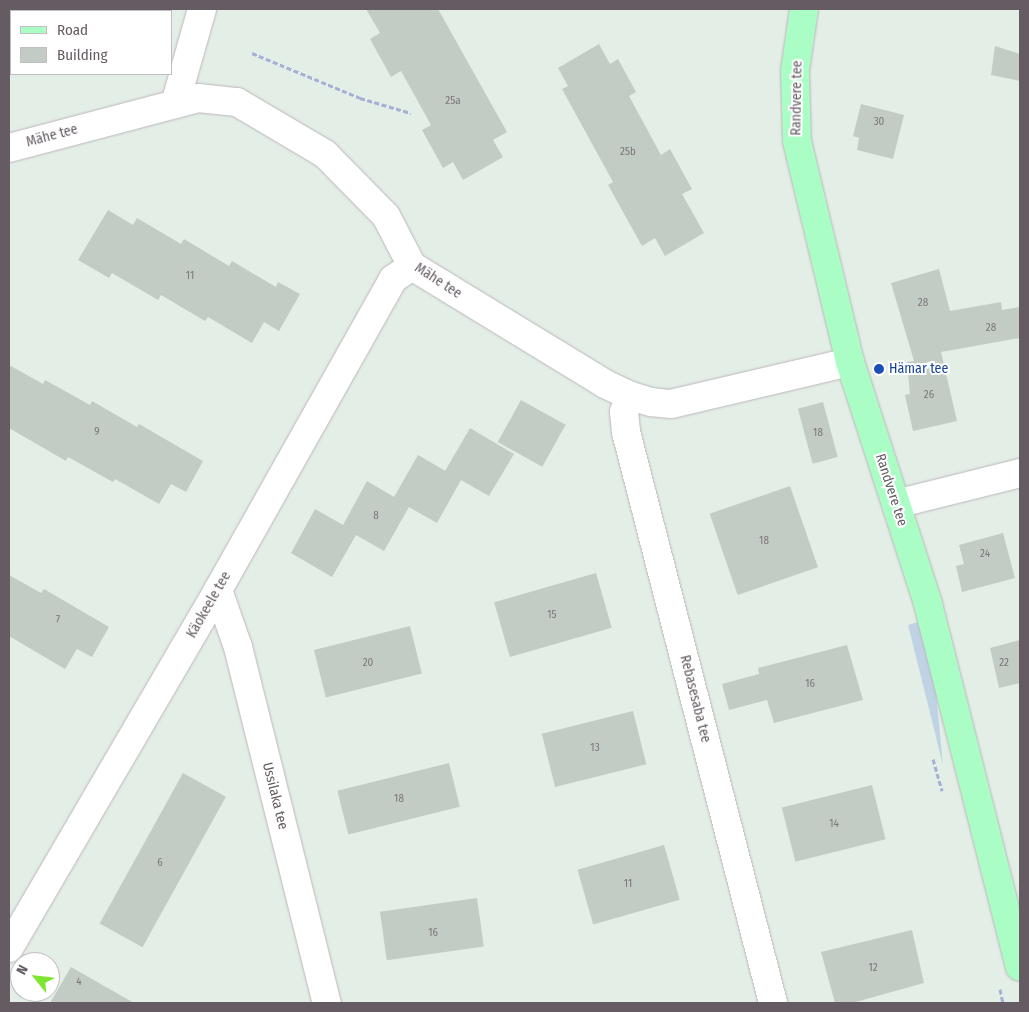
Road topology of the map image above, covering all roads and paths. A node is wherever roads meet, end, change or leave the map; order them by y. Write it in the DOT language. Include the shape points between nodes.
graph roads {
  1 [pos="202,9"];
  2 [pos="804,9"];
  3 [pos="252,53"];
  4 [pos="175,104"];
  5 [pos="411,114"];
  6 [pos="9,148"];
  7 [pos="412,266"];
  8 [pos="850,362"];
  9 [pos="631,396"];
  10 [pos="1020,473"];
  11 [pos="896,504"];
  12 [pos="218,590"];
  13 [pos="9,948"];
  14 [pos="1020,967"];
  15 [pos="327,1003"];
  16 [pos="773,1003"];
  1 -- 4 [label="street"];
  2 -- 8 [label="main road, Randvere tee" via="795,72 797,141"];
  3 -- 5 [label="path" via="360,98"];
  4 -- 6 [label="street, Mähe tee"];
  4 -- 7 [label="street, Mähe tee" via="198,98 237,102 326,154 386,216"];
  7 -- 9 [label="street, Mähe tee" via="604,384"];
  7 -- 12 [label="street, Käokeele tee" via="393,279"];
  8 -- 9 [label="street, Mähe tee" via="671,404"];
  8 -- 11 [label="main road, Randvere tee"];
  9 -- 16 [label="street, Rebasesaba tee" via="624,412 626,432"];
  10 -- 11 [label="street"];
  11 -- 14 [label="main road, Randvere tee" via="928,604"];
  12 -- 13 [label="street, Käokeele tee"];
  12 -- 15 [label="street, Ussilaka tee" via="238,647"];
}
